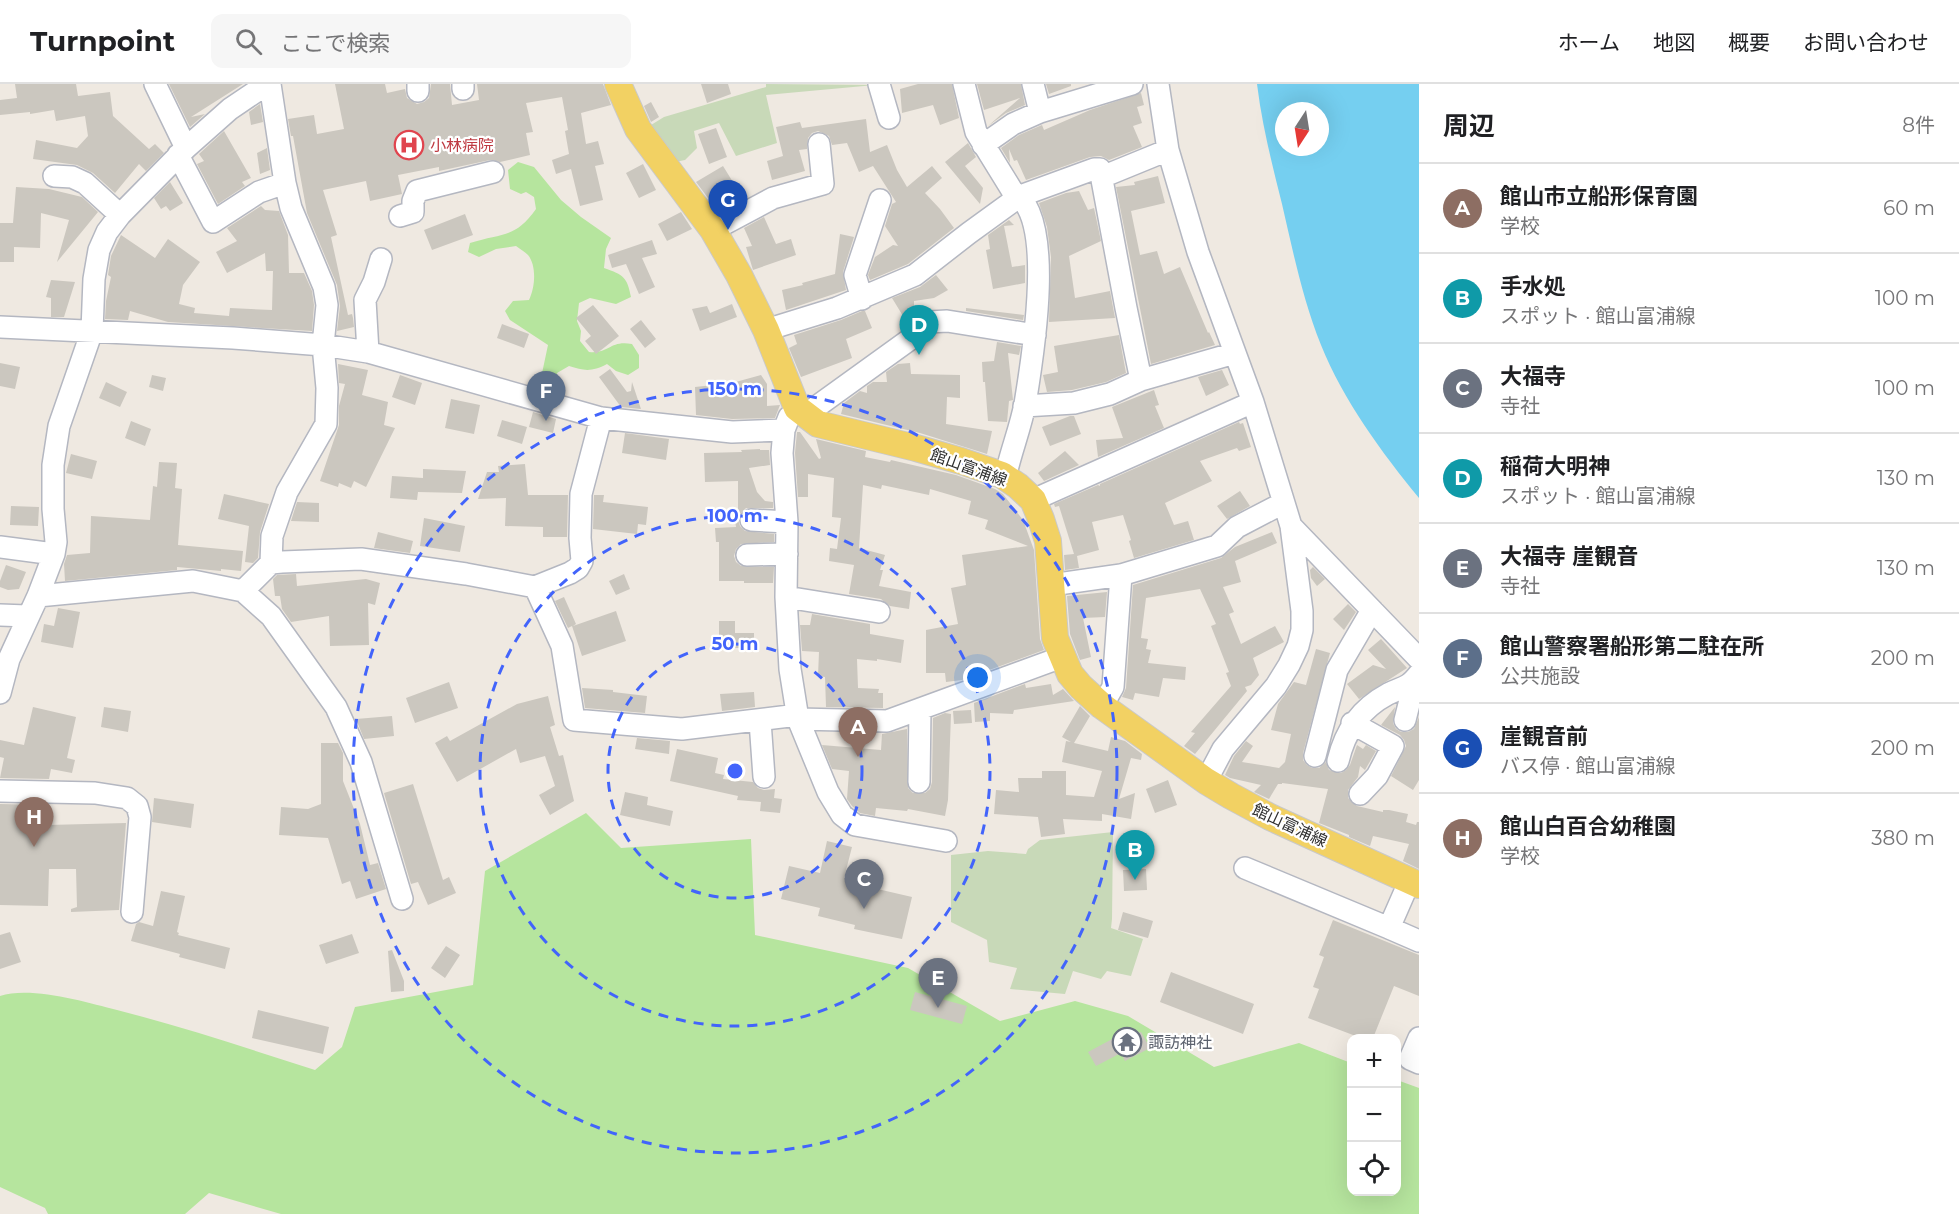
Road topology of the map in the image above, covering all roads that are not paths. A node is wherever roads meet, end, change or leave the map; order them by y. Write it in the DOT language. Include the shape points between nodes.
graph roads {
  1 [pos="154,84"];
  2 [pos="268,84"];
  3 [pos="618,84"];
  4 [pos="879,84"];
  5 [pos="964,84"];
  6 [pos="1034,84"];
  7 [pos="1132,84"];
  8 [pos="1158,84"];
  9 [pos="1041,112"];
  10 [pos="889,118"];
  11 [pos="819,144"];
  12 [pos="984,146"];
  13 [pos="1168,150"];
  14 [pos="182,152"];
  15 [pos="493,172"];
  16 [pos="54,176"];
  17 [pos="1102,177"];
  18 [pos="285,183"];
  19 [pos="1020,196"];
  20 [pos="880,200"];
  21 [pos="120,215"];
  22 [pos="400,216"];
  23 [pos="713,230"];
  24 [pos="381,259"];
  25 [pos="862,299"];
  26 [pos="0,327"];
  27 [pos="766,330"];
  28 [pos="92,331"];
  29 [pos="1035,335"];
  30 [pos="323,345"];
  31 [pos="368,352"];
  32 [pos="1235,353"];
  33 [pos="1141,380"];
  34 [pos="1253,402"];
  35 [pos="1024,406"];
  36 [pos="601,418"];
  37 [pos="796,418"];
  38 [pos="1002,475"];
  39 [pos="1033,500"];
  40 [pos="1283,503"];
  41 [pos="751,520"];
  42 [pos="786,522"];
  43 [pos="1291,526"];
  44 [pos="0,547"];
  45 [pos="54,554"];
  46 [pos="787,554"];
  47 [pos="747,555"];
  48 [pos="271,563"];
  49 [pos="1121,574"];
  50 [pos="1051,585"];
  51 [pos="534,587"];
  52 [pos="243,591"];
  53 [pos="38,596"];
  54 [pos="786,597"];
  55 [pos="1372,610"];
  56 [pos="879,612"];
  57 [pos="0,615"];
  58 [pos="27,616"];
  59 [pos="1062,657"];
  60 [pos="1419,659"];
  61 [pos="1414,680"];
  62 [pos="0,693"];
  63 [pos="1102,706"];
  64 [pos="920,709"];
  65 [pos="798,717"];
  66 [pos="1405,720"];
  67 [pos="760,721"];
  68 [pos="1352,723"];
  69 [pos="1315,756"];
  70 [pos="1338,761"];
  71 [pos="764,777"];
  72 [pos="1206,781"];
  73 [pos="919,782"];
  74 [pos="0,791"];
  75 [pos="1360,794"];
  76 [pos="946,841"];
  77 [pos="1245,868"];
  78 [pos="1415,882"];
  79 [pos="402,899"];
  80 [pos="132,912"];
  81 [pos="1389,928"];
  82 [pos="1419,941"];
  83 [pos="1419,1038"];
  84 [pos="1419,1063"];
  1 -- 14 [label="street"];
  2 -- 14 [label="street" via="230,110"];
  2 -- 18 [label="street"];
  3 -- 23 [label="main road" via="638,129"];
  4 -- 10 [label="street"];
  5 -- 12 [label="street" via="976,132"];
  6 -- 9 [label="street"];
  7 -- 9 [label="street"];
  8 -- 13 [label="street"];
  9 -- 12 [label="street" via="1013,124"];
  11 -- 23 [label="street" via="823,184 773,198"];
  12 -- 19 [label="street" via="1013,192"];
  13 -- 17 [label="street"];
  13 -- 32 [label="street" via="1198,252"];
  14 -- 18 [label="street" via="213,222 259,192"];
  14 -- 21 [label="street"];
  15 -- 22 [label="street" via="417,191 413,212"];
  16 -- 21 [label="street" via="85,183"];
  17 -- 19 [label="street" via="1100,169 1094,169"];
  17 -- 33 [label="street"];
  18 -- 30 [label="street" via="291,208 324,286 327,305"];
  19 -- 25 [label="street" via="915,275"];
  19 -- 29 [label="street" via="1027,204 1036,234 1040,264"];
  20 -- 25 [label="street" via="855,274"];
  21 -- 28 [label="street" via="99,250"];
  23 -- 27 [label="main road"];
  24 -- 31 [label="street" via="365,300"];
  25 -- 27 [label="street"];
  26 -- 28 [label="street"];
  27 -- 37 [label="main road"];
  28 -- 30 [label="street"];
  28 -- 45 [label="street" via="59,426 53,465"];
  29 -- 35 [label="street"];
  29 -- 37 [label="street" via="929,321 909,340"];
  30 -- 31 [label="street"];
  30 -- 48 [label="street" via="326,424 287,492 272,536"];
  31 -- 36 [label="street"];
  32 -- 33 [label="street"];
  32 -- 34 [label="street"];
  33 -- 35 [label="street" via="1110,394 1074,403"];
  34 -- 39 [label="street"];
  34 -- 40 [label="street"];
  35 -- 38 [label="street"];
  36 -- 37 [label="street" via="732,432"];
  36 -- 51 [label="street" via="581,494 582,561 570,573"];
  37 -- 38 [label="main road, 館山富浦線" via="916,448"];
  37 -- 42 [label="street" via="782,453"];
  38 -- 39 [label="main road, 館山富浦線"];
  39 -- 50 [label="main road, 館山富浦線" via="1048,541"];
  40 -- 43 [label="street"];
  40 -- 49 [label="street" via="1237,527 1217,546"];
  41 -- 42 [label="street"];
  42 -- 46 [label="street"];
  43 -- 55 [label="street"];
  43 -- 72 [label="street" via="1302,611 1298,646 1276,686 1223,749"];
  44 -- 45 [label="street"];
  45 -- 53 [label="street"];
  46 -- 47 [label="street"];
  46 -- 54 [label="street"];
  48 -- 51 [label="street" via="361,559"];
  48 -- 52 [label="street"];
  49 -- 50 [label="street"];
  49 -- 63 [label="street" via="1113,687"];
  50 -- 59 [label="main road, 館山富浦線" via="1055,638"];
  51 -- 67 [label="street" via="562,646 574,720 682,729"];
  52 -- 53 [label="street" via="193,581"];
  52 -- 79 [label="street" via="271,616 336,707 361,762"];
  53 -- 58 [label="street"];
  54 -- 56 [label="street"];
  54 -- 65 [label="street" via="790,669"];
  55 -- 60 [label="street"];
  55 -- 69 [label="street" via="1337,670"];
  57 -- 58 [label="street"];
  58 -- 62 [label="street"];
  59 -- 63 [label="main road, 館山富浦線" via="1070,674"];
  59 -- 64 [label="street"];
  61 -- 66 [label="street"];
  61 -- 68 [label="street" via="1378,700"];
  63 -- 72 [label="main road, 館山富浦線"];
  64 -- 65 [label="street" via="887,721"];
  64 -- 73 [label="street"];
  65 -- 67 [label="street"];
  65 -- 76 [label="street" via="828,792 842,815 855,825"];
  67 -- 71 [label="street"];
  68 -- 70 [label="street"];
  68 -- 75 [label="street" via="1393,746 1377,776"];
  72 -- 78 [label="main road, 館山富浦線" via="1270,818"];
  74 -- 80 [label="street" via="95,793 127,798 137,806 140,817"];
  77 -- 81 [label="street"];
  78 -- 81 [label="street"];
  81 -- 82 [label="street"];
  83 -- 84 [label="street" via="1410,1059"];
}
